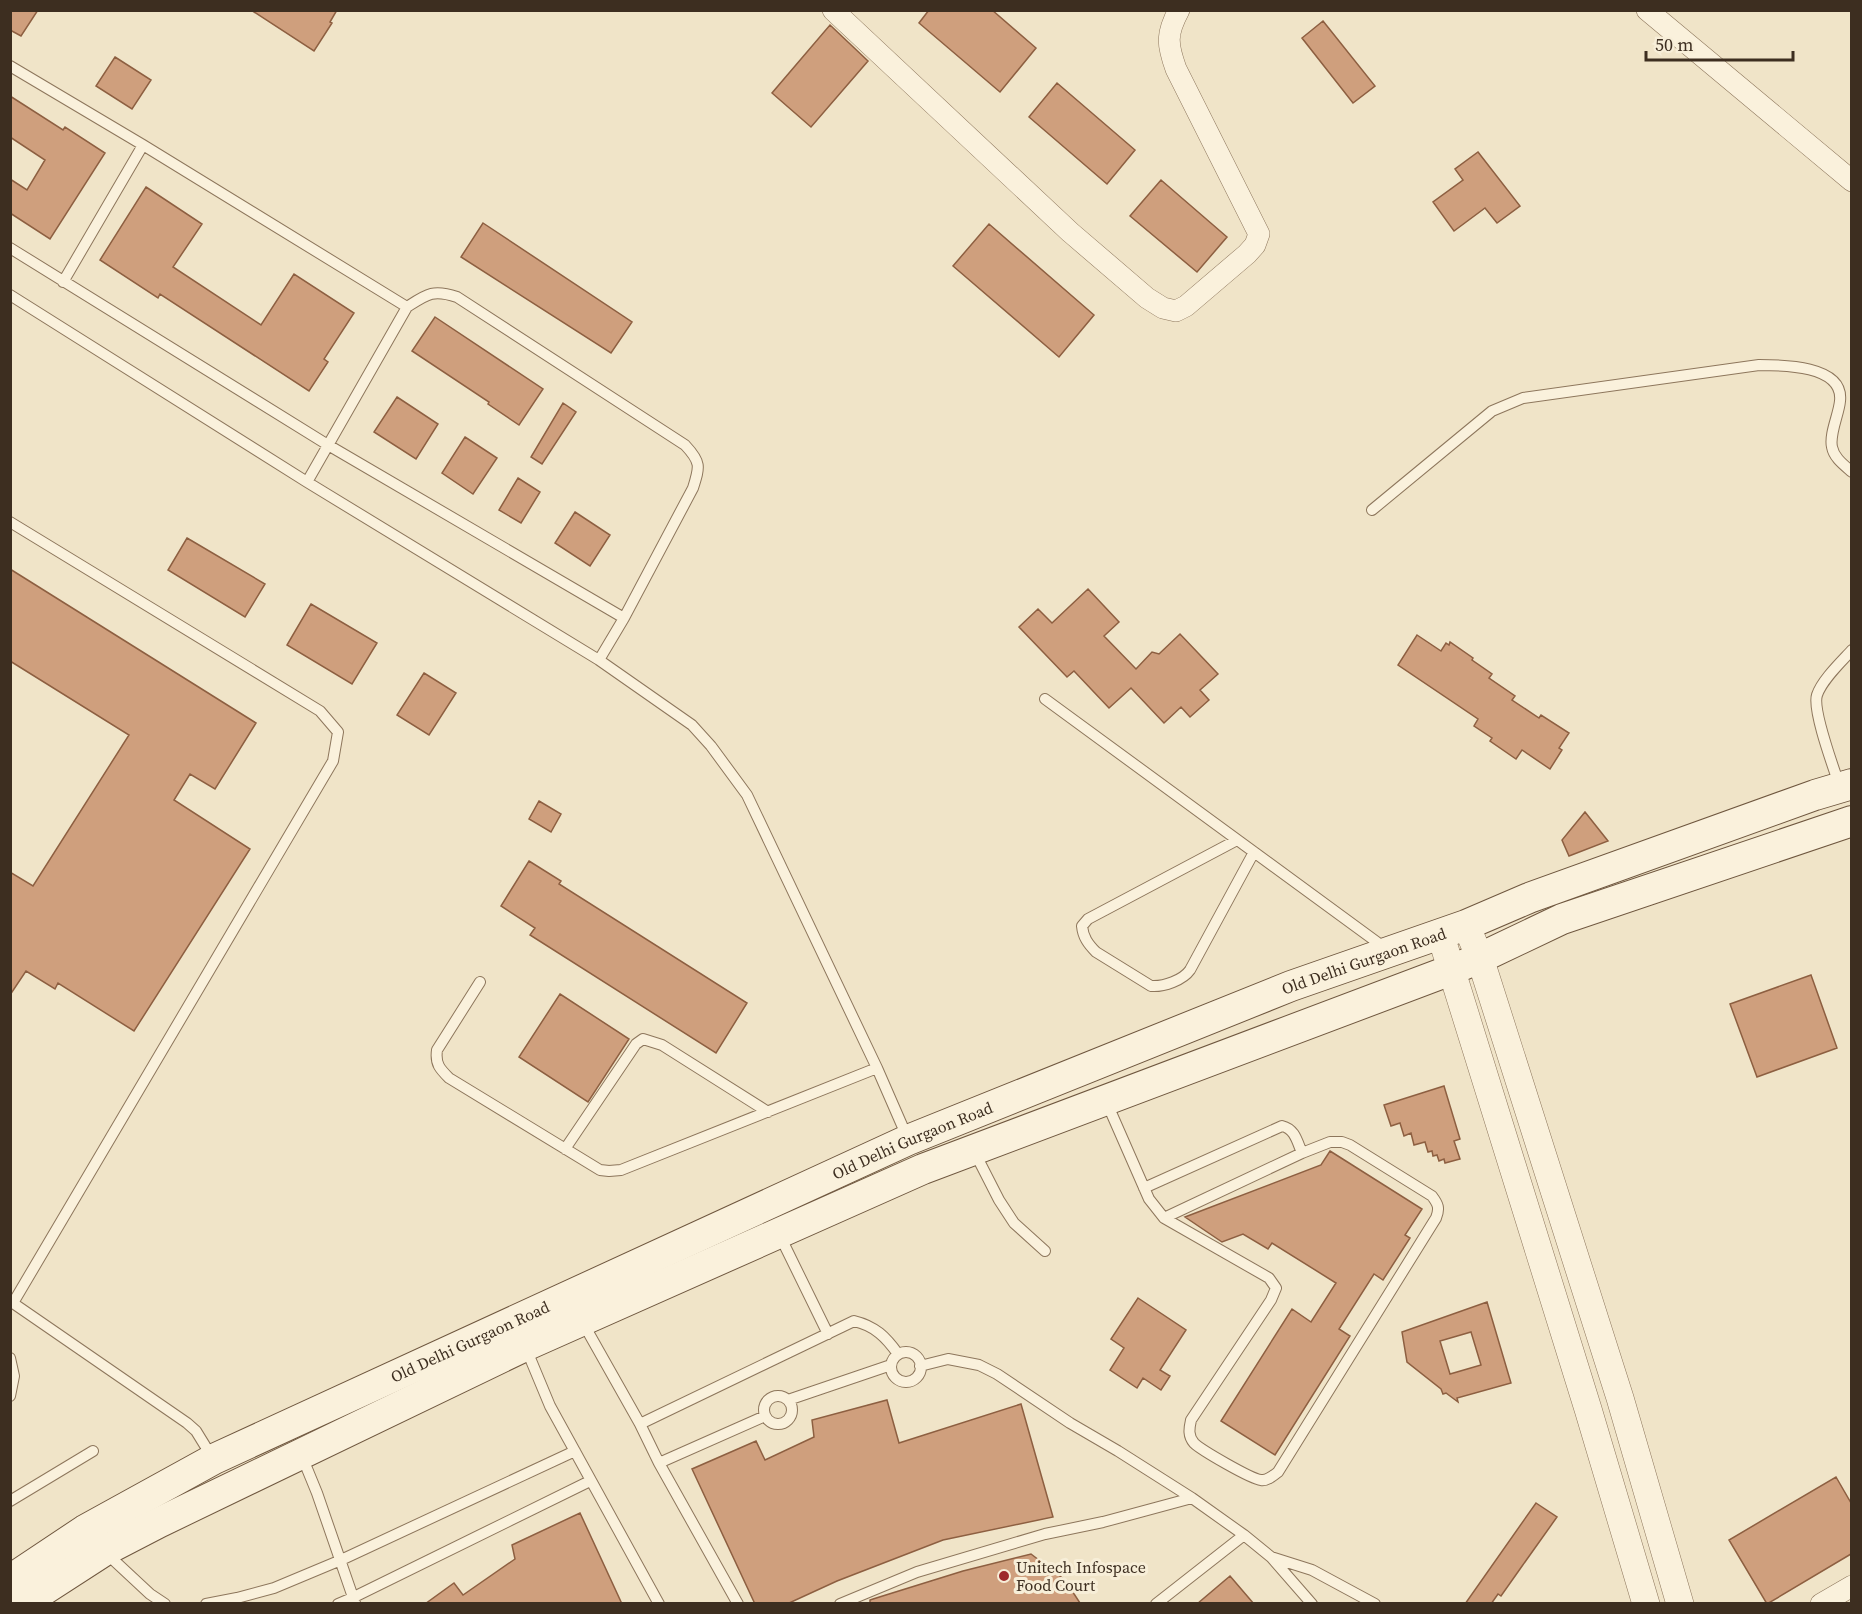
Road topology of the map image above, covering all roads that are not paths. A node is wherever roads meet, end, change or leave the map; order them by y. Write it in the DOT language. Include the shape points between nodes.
graph roads {
  1 [pos="833,10"];
  2 [pos="1179,10"];
  3 [pos="1647,10"];
  4 [pos="10,66"];
  5 [pos="143,145"];
  6 [pos="1851,181"];
  7 [pos="10,249"];
  8 [pos="63,282"];
  9 [pos="10,295"];
  10 [pos="407,307"];
  11 [pos="328,445"];
  12 [pos="1851,472"];
  13 [pos="307,482"];
  14 [pos="1372,510"];
  15 [pos="10,522"];
  16 [pos="624,618"];
  17 [pos="1851,650"];
  18 [pos="599,660"];
  19 [pos="1044,699"];
  20 [pos="1846,786"];
  21 [pos="1849,825"];
  22 [pos="1237,840"];
  23 [pos="1254,852"];
  24 [pos="1453,929"];
  25 [pos="1390,952"];
  26 [pos="1480,958"];
  27 [pos="1451,970"];
  28 [pos="480,982"];
  29 [pos="877,1068"];
  30 [pos="1105,1100"];
  31 [pos="768,1112"];
  32 [pos="908,1140"];
  33 [pos="565,1149"];
  34 [pos="973,1150"];
  35 [pos="1302,1153"];
  36 [pos="1144,1188"];
  37 [pos="1164,1218"];
  38 [pos="778,1233"];
  39 [pos="1045,1251"];
  40 [pos="12,1302"];
  41 [pos="582,1321"];
  42 [pos="828,1334"];
  43 [pos="525,1346"];
  44 [pos="898,1354"];
  45 [pos="10,1358"];
  46 [pos="891,1365"];
  47 [pos="920,1366"];
  48 [pos="10,1396"];
  49 [pos="788,1400"];
  50 [pos="765,1416"];
  51 [pos="640,1424"];
  52 [pos="93,1451"];
  53 [pos="574,1451"];
  54 [pos="301,1454"];
  55 [pos="214,1460"];
  56 [pos="659,1463"];
  57 [pos="590,1481"];
  58 [pos="1192,1498"];
  59 [pos="10,1501"];
  60 [pos="153,1509"];
  61 [pos="1244,1535"];
  62 [pos="104,1551"];
  63 [pos="1271,1557"];
  64 [pos="341,1560"];
  65 [pos="10,1580"];
  66 [pos="1851,1586"];
  67 [pos="354,1601"];
  68 [pos="165,1603"];
  69 [pos="22,1604"];
  70 [pos="178,1604"];
  71 [pos="206,1604"];
  72 [pos="338,1604"];
  73 [pos="659,1604"];
  74 [pos="738,1604"];
  75 [pos="840,1604"];
  76 [pos="1156,1604"];
  77 [pos="1312,1604"];
  78 [pos="1375,1604"];
  79 [pos="1646,1604"];
  80 [pos="1680,1604"];
  81 [pos="1821,1604"];
  1 -- 2 [label="street" via="1088,246 1148,298 1176,311 1247,254 1259,234 1176,69 1168,41"];
  3 -- 6 [label="street"];
  4 -- 5 [label="lane"];
  5 -- 8 [label="lane"];
  5 -- 10 [label="lane"];
  7 -- 8 [label="lane"];
  8 -- 11 [label="lane"];
  9 -- 13 [label="lane"];
  10 -- 11 [label="lane"];
  10 -- 16 [label="lane" via="426,295 442,292 457,297 685,445 696,457 698,471 693,488"];
  11 -- 13 [label="lane"];
  11 -- 16 [label="lane"];
  12 -- 14 [label="lane" via="1839,461 1831,445 1840,399 1838,389 1806,368 1760,365 1523,398 1492,411"];
  13 -- 18 [label="lane"];
  15 -- 40 [label="lane" via="320,711 338,732 333,761"];
  16 -- 18 [label="lane"];
  17 -- 20 [label="lane" via="1816,698"];
  18 -- 29 [label="lane" via="692,725 747,795"];
  19 -- 22 [label="lane"];
  20 -- 24 [label="main road, Old Delhi Gurgaon Road" via="1540,894"];
  21 -- 26 [label="main road, Old Delhi Gurgaon Road" via="1562,919"];
  22 -- 23 [label="lane"];
  22 -- 23 [label="lane" via="1088,919 1082,926 1088,944 1151,986 1181,979 1190,970"];
  23 -- 25 [label="lane"];
  24 -- 25 [label="main road, Old Delhi Gurgaon Road"];
  24 -- 26 [label="street"];
  24 -- 27 [label="street"];
  25 -- 32 [label="main road, Old Delhi Gurgaon Road" via="1292,986"];
  26 -- 27 [label="main road, Old Delhi Gurgaon Road"];
  26 -- 80 [label="street" via="1620,1398"];
  27 -- 30 [label="main road, Old Delhi Gurgaon Road"];
  27 -- 79 [label="street"];
  28 -- 33 [label="lane" via="437,1050 440,1069"];
  29 -- 31 [label="lane"];
  29 -- 32 [label="lane"];
  30 -- 34 [label="main road, Old Delhi Gurgaon Road"];
  30 -- 36 [label="lane"];
  31 -- 33 [label="lane" via="621,1170 600,1170"];
  31 -- 33 [label="lane" via="662,1044 643,1040 636,1044"];
  32 -- 55 [label="main road, Old Delhi Gurgaon Road"];
  34 -- 38 [label="main road, Old Delhi Gurgaon Road"];
  34 -- 39 [label="lane" via="1014,1223"];
  35 -- 36 [label="lane" via="1294,1132 1282,1126"];
  35 -- 37 [label="lane"];
  35 -- 37 [label="lane" via="1330,1142 1342,1142 1432,1196 1439,1211 1278,1472 1268,1479 1248,1476 1193,1442 1189,1431 1191,1420 1276,1288 1269,1278"];
  36 -- 37 [label="lane"];
  38 -- 41 [label="main road, Old Delhi Gurgaon Road"];
  38 -- 42 [label="lane"];
  40 -- 55 [label="lane" via="187,1423"];
  41 -- 43 [label="main road, Old Delhi Gurgaon Road"];
  41 -- 51 [label="lane"];
  42 -- 44 [label="lane" via="854,1321 867,1324 880,1331"];
  42 -- 51 [label="lane"];
  43 -- 53 [label="lane"];
  43 -- 54 [label="main road, Old Delhi Gurgaon Road"];
  44 -- 46 [label="lane"];
  44 -- 47 [label="lane" via="912,1354"];
  45 -- 48 [label="lane" via="14,1376"];
  46 -- 47 [label="lane" via="896,1379 905,1382 918,1376"];
  46 -- 49 [label="lane"];
  47 -- 58 [label="lane" via="948,1359 979,1365"];
  49 -- 50 [label="lane" via="778,1396 768,1400"];
  49 -- 50 [label="lane" via="791,1416 783,1423 772,1423"];
  50 -- 56 [label="lane"];
  51 -- 56 [label="lane"];
  52 -- 59 [label="lane"];
  53 -- 57 [label="lane"];
  53 -- 64 [label="lane"];
  54 -- 60 [label="main road, Old Delhi Gurgaon Road"];
  54 -- 64 [label="lane"];
  55 -- 60 [label="main road, Old Delhi Gurgaon Road"];
  56 -- 74 [label="lane"];
  57 -- 67 [label="lane"];
  57 -- 73 [label="lane"];
  58 -- 61 [label="lane"];
  58 -- 75 [label="lane" via="1045,1534 917,1572"];
  60 -- 62 [label="main road, Old Delhi Gurgaon Road"];
  60 -- 65 [label="main road, Old Delhi Gurgaon Road" via="85,1530"];
  61 -- 63 [label="lane"];
  61 -- 76 [label="lane"];
  62 -- 68 [label="lane"];
  62 -- 69 [label="main road, Old Delhi Gurgaon Road"];
  63 -- 77 [label="lane"];
  63 -- 78 [label="lane" via="1312,1570"];
  64 -- 67 [label="lane"];
  64 -- 71 [label="lane" via="274,1588"];
  66 -- 81 [label="street"];
  67 -- 72 [label="lane"];
  68 -- 70 [label="lane"];
}
